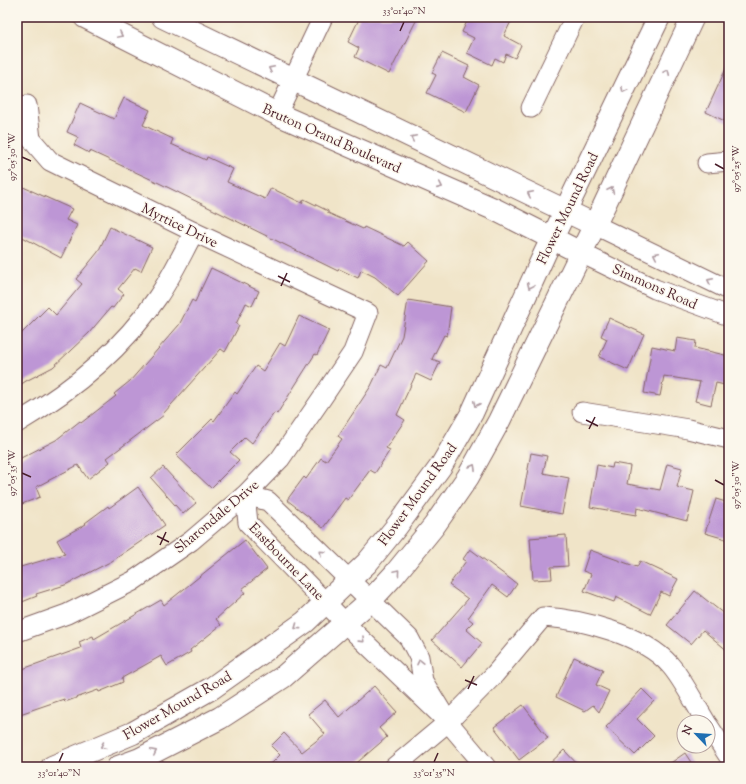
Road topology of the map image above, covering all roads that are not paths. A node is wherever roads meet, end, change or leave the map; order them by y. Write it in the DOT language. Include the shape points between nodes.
graph roads {
  1 [pos="85,17"];
  2 [pos="163,17"];
  3 [pos="323,17"];
  4 [pos="575,17"];
  5 [pos="659,17"];
  6 [pos="693,17"];
  7 [pos="293,80"];
  8 [pos="27,105"];
  9 [pos="530,108"];
  10 [pos="277,114"];
  11 [pos="729,160"];
  12 [pos="708,163"];
  13 [pos="565,211"];
  14 [pos="595,225"];
  15 [pos="194,232"];
  16 [pos="552,238"];
  17 [pos="582,252"];
  18 [pos="729,290"];
  19 [pos="368,313"];
  20 [pos="729,316"];
  21 [pos="582,412"];
  22 [pos="17,423"];
  23 [pos="729,439"];
  24 [pos="245,495"];
  25 [pos="349,580"];
  26 [pos="326,601"];
  27 [pos="370,601"];
  28 [pos="345,622"];
  29 [pos="17,632"];
  30 [pos="701,714"];
  31 [pos="448,722"];
  32 [pos="716,737"];
  33 [pos="729,757"];
  34 [pos="52,767"];
  35 [pos="118,767"];
  36 [pos="394,767"];
  37 [pos="486,767"];
  1 -- 10 [label="main road, Bruton Orand Boulevard, one-way"];
  7 -- 2 [label="main road, one-way"];
  3 -- 7 [label="street"];
  4 -- 9 [label="street"];
  5 -- 13 [label="main road, Flower Mound Road, one-way"];
  14 -- 6 [label="main road, Flower Mound Road, one-way"];
  7 -- 10 [label="street"];
  13 -- 7 [label="main road, one-way"];
  8 -- 15 [label="street, Myrtice Drive" via="31,139 50,161"];
  10 -- 16 [label="main road, Bruton Orand Boulevard, one-way" via="496,210"];
  11 -- 12 [label="street"];
  13 -- 14 [label="main road"];
  13 -- 16 [label="main road, Flower Mound Road"];
  14 -- 17 [label="main road, Flower Mound Road"];
  18 -- 14 [label="street, Simmons Road, one-way"];
  15 -- 19 [label="street, Myrtice Drive"];
  15 -- 22 [label="street" via="157,298 133,330 92,371 52,402"];
  16 -- 17 [label="main road, Bruton Orand Boulevard"];
  16 -- 25 [label="main road, Flower Mound Road, one-way" via="472,413 441,466 397,526 367,563"];
  17 -- 20 [label="street, Simmons Road" via="655,289"];
  27 -- 17 [label="main road, Flower Mound Road, one-way" via="434,526 468,477 499,421"];
  19 -- 24 [label="street, Sharondale Drive" via="353,352 322,398 280,459"];
  21 -- 23 [label="street" via="688,429"];
  25 -- 24 [label="street, Eastbourne Lane, one-way" via="268,501"];
  24 -- 26 [label="street, Eastbourne Lane" via="248,523"];
  24 -- 29 [label="street, Sharondale Drive" via="191,541 133,581 67,614"];
  25 -- 26 [label="main road, Flower Mound Road"];
  25 -- 27 [label="street, Eastbourne Lane"];
  26 -- 28 [label="street, Eastbourne Lane"];
  26 -- 34 [label="main road, Flower Mound Road, one-way" via="305,622 212,688 133,733"];
  27 -- 28 [label="main road, Flower Mound Road"];
  31 -- 27 [label="street, Eastbourne Lane, one-way" via="423,681 419,657 409,638"];
  28 -- 31 [label="street, Eastbourne Lane, one-way"];
  35 -- 28 [label="main road, Flower Mound Road, one-way" via="140,759 220,718 283,677"];
  30 -- 31 [label="street" via="670,665 649,648 626,636 594,626 543,617 495,674"];
  31 -- 36 [label="street"];
  31 -- 37 [label="street, Eastbourne Lane"];
  32 -- 33 [label="street"];
}
